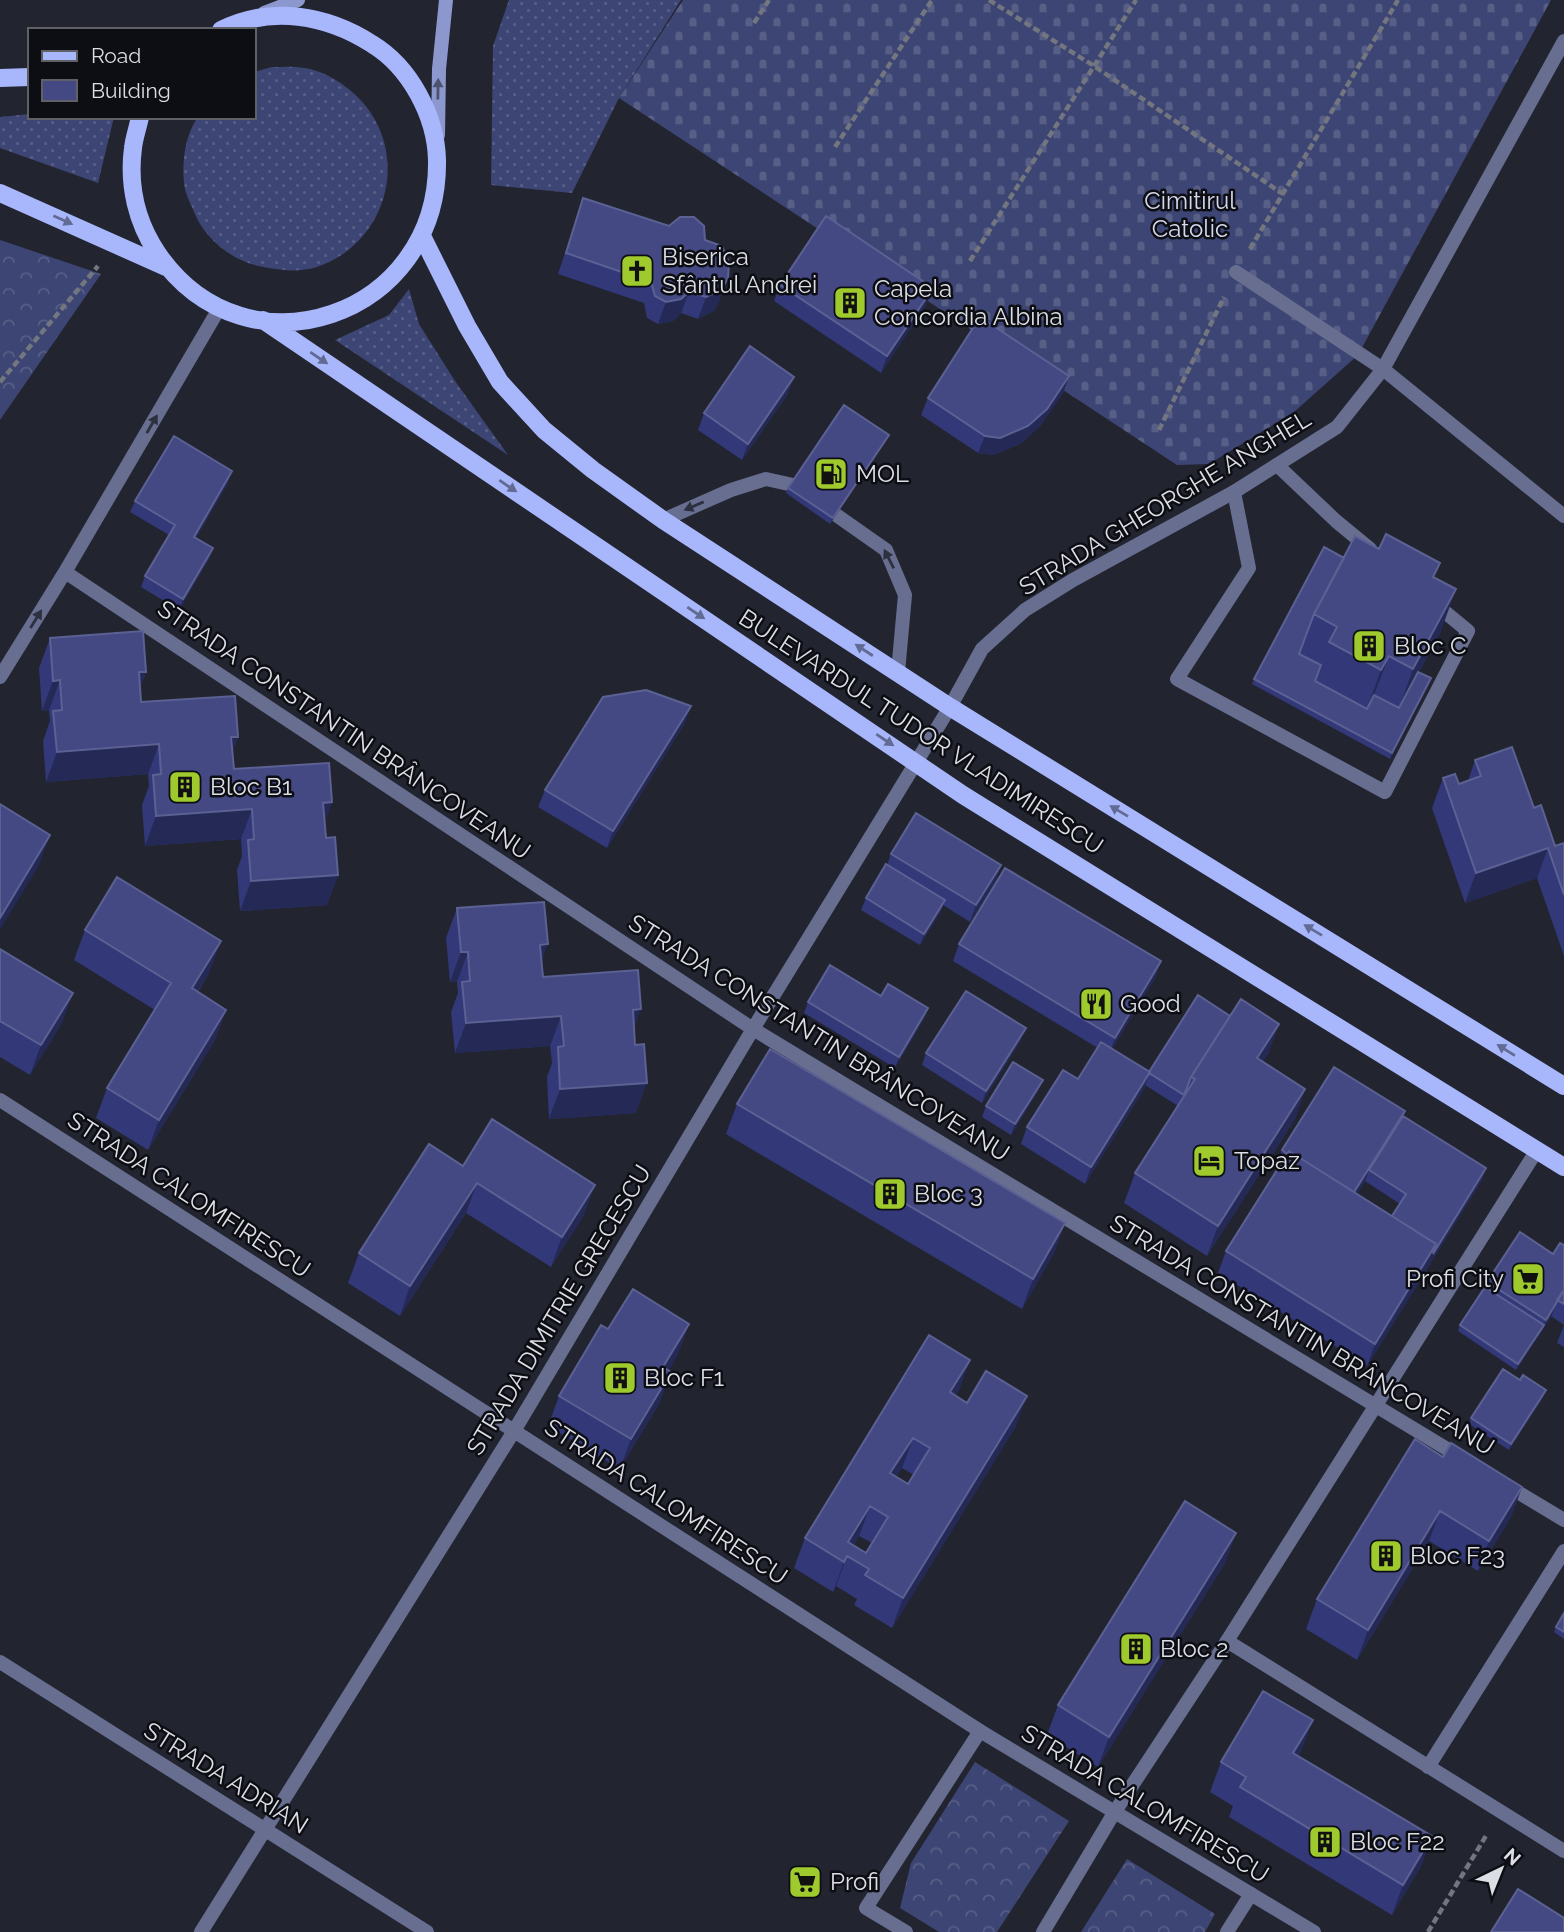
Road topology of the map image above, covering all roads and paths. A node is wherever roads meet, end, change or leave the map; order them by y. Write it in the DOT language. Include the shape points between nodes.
graph roads {
  1 [pos="298,0"];
  2 [pos="446,0"];
  3 [pos="769,0"];
  4 [pos="932,0"];
  5 [pos="989,0"];
  6 [pos="1136,0"];
  7 [pos="1398,0"];
  8 [pos="754,23"];
  9 [pos="227,27"];
  10 [pos="1563,45"];
  11 [pos="1094,66"];
  12 [pos="28,76"];
  13 [pos="0,78"];
  14 [pos="140,119"];
  15 [pos="835,147"];
  16 [pos="437,182"];
  17 [pos="0,193"];
  18 [pos="1283,194"];
  19 [pos="422,236"];
  20 [pos="116,244"];
  21 [pos="970,261"];
  22 [pos="167,267"];
  23 [pos="1236,272"];
  24 [pos="220,307"];
  25 [pos="263,320"];
  26 [pos="1383,369"];
  27 [pos="0,382"];
  28 [pos="1159,430"];
  29 [pos="1277,465"];
  30 [pos="1234,492"];
  31 [pos="1564,516"];
  32 [pos="663,520"];
  33 [pos="1377,555"];
  34 [pos="65,572"];
  35 [pos="1427,597"];
  36 [pos="898,672"];
  37 [pos="0,677"];
  38 [pos="950,707"];
  39 [pos="916,762"];
  40 [pos="753,1029"];
  41 [pos="1564,1086"];
  42 [pos="0,1100"];
  43 [pos="1537,1150"];
  44 [pos="1564,1167"];
  45 [pos="1375,1405"];
  46 [pos="514,1431"];
  47 [pos="1470,1463"];
  48 [pos="1493,1477"];
  49 [pos="1564,1520"];
  50 [pos="1564,1550"];
  51 [pos="1227,1641"];
  52 [pos="0,1662"];
  53 [pos="980,1731"];
  54 [pos="1428,1767"];
  55 [pos="1501,1812"];
  56 [pos="1114,1813"];
  57 [pos="264,1829"];
  58 [pos="1564,1851"];
  59 [pos="1251,1894"];
  60 [pos="201,1932"];
  61 [pos="427,1932"];
  62 [pos="906,1932"];
  63 [pos="1043,1932"];
  64 [pos="1227,1932"];
  65 [pos="1314,1932"];
  66 [pos="1428,1932"];
  1 -- 9 [label="main road"];
  16 -- 2 [label="main road, one-way" via="439,69"];
  3 -- 8 [label="path"];
  4 -- 15 [label="path"];
  5 -- 11 [label="path"];
  6 -- 11 [label="path"];
  7 -- 18 [label="path"];
  9 -- 16 [label="main road" via="262,17 293,15 352,31 377,47 418,93 437,152"];
  10 -- 26 [label="street, STRADA GHEORGHE ANGHEL"];
  11 -- 18 [label="path"];
  11 -- 21 [label="path"];
  12 -- 13 [label="main road"];
  14 -- 22 [label="main road" via="133,147 135,200 149,240"];
  16 -- 19 [label="main road"];
  17 -- 20 [label="main road, one-way"];
  18 -- 23 [label="path"];
  19 -- 25 [label="main road" via="390,281 344,310 304,320"];
  19 -- 32 [label="main road, BULEVARDUL TUDOR VLADIMIRESCU" via="500,382 544,429"];
  20 -- 22 [label="main road"];
  20 -- 27 [label="path"];
  22 -- 24 [label="main road" via="186,286"];
  23 -- 26 [label="street"];
  23 -- 28 [label="path"];
  24 -- 25 [label="main road"];
  34 -- 24 [label="street, one-way"];
  25 -- 39 [label="main road, BULEVARDUL TUDOR VLADIMIRESCU, one-way"];
  26 -- 29 [label="street, STRADA GHEORGHE ANGHEL" via="1337,427"];
  26 -- 31 [label="street"];
  29 -- 30 [label="street, STRADA GHEORGHE ANGHEL"];
  29 -- 33 [label="street"];
  30 -- 35 [label="street" via="1249,568 1177,679 1385,792 1468,631"];
  30 -- 38 [label="street, STRADA GHEORGHE ANGHEL" via="1025,610 982,649"];
  36 -- 32 [label="main road, BULEVARDUL TUDOR VLADIMIRESCU, one-way"];
  36 -- 32 [label="street, one-way" via="905,595 886,550 793,485 766,479"];
  37 -- 34 [label="street, one-way"];
  34 -- 40 [label="street, STRADA CONSTANTIN BRÂNCOVEANU"];
  36 -- 38 [label="main road, BULEVARDUL TUDOR VLADIMIRESCU"];
  38 -- 39 [label="street, STRADA DIMITRIE GRECESCU"];
  41 -- 38 [label="main road, BULEVARDUL TUDOR VLADIMIRESCU, one-way"];
  39 -- 40 [label="street, STRADA DIMITRIE GRECESCU"];
  39 -- 43 [label="main road, BULEVARDUL TUDOR VLADIMIRESCU"];
  40 -- 45 [label="street, STRADA CONSTANTIN BRÂNCOVEANU"];
  40 -- 46 [label="street, STRADA DIMITRIE GRECESCU"];
  42 -- 46 [label="street, STRADA CALOMFIRESCU"];
  43 -- 44 [label="main road, BULEVARDUL TUDOR VLADIMIRESCU"];
  43 -- 45 [label="street"];
  45 -- 47 [label="street, STRADA CONSTANTIN BRÂNCOVEANU"];
  45 -- 51 [label="street"];
  46 -- 53 [label="street, STRADA CALOMFIRESCU"];
  46 -- 57 [label="street, STRADA DIMITRIE GRECESCU"];
  48 -- 49 [label="street, STRADA CONSTANTIN BRÂNCOVEANU"];
  50 -- 54 [label="street"];
  51 -- 54 [label="street"];
  51 -- 56 [label="street"];
  52 -- 57 [label="street, STRADA ADRIAN"];
  53 -- 56 [label="street, STRADA CALOMFIRESCU"];
  53 -- 62 [label="street" via="866,1908"];
  54 -- 55 [label="street"];
  55 -- 58 [label="street"];
  55 -- 66 [label="path"];
  56 -- 59 [label="street, STRADA CALOMFIRESCU"];
  56 -- 63 [label="street"];
  57 -- 60 [label="street, STRADA DIMITRIE GRECESCU"];
  57 -- 61 [label="street, STRADA ADRIAN"];
  59 -- 64 [label="street"];
  59 -- 65 [label="street, STRADA CALOMFIRESCU"];
}
